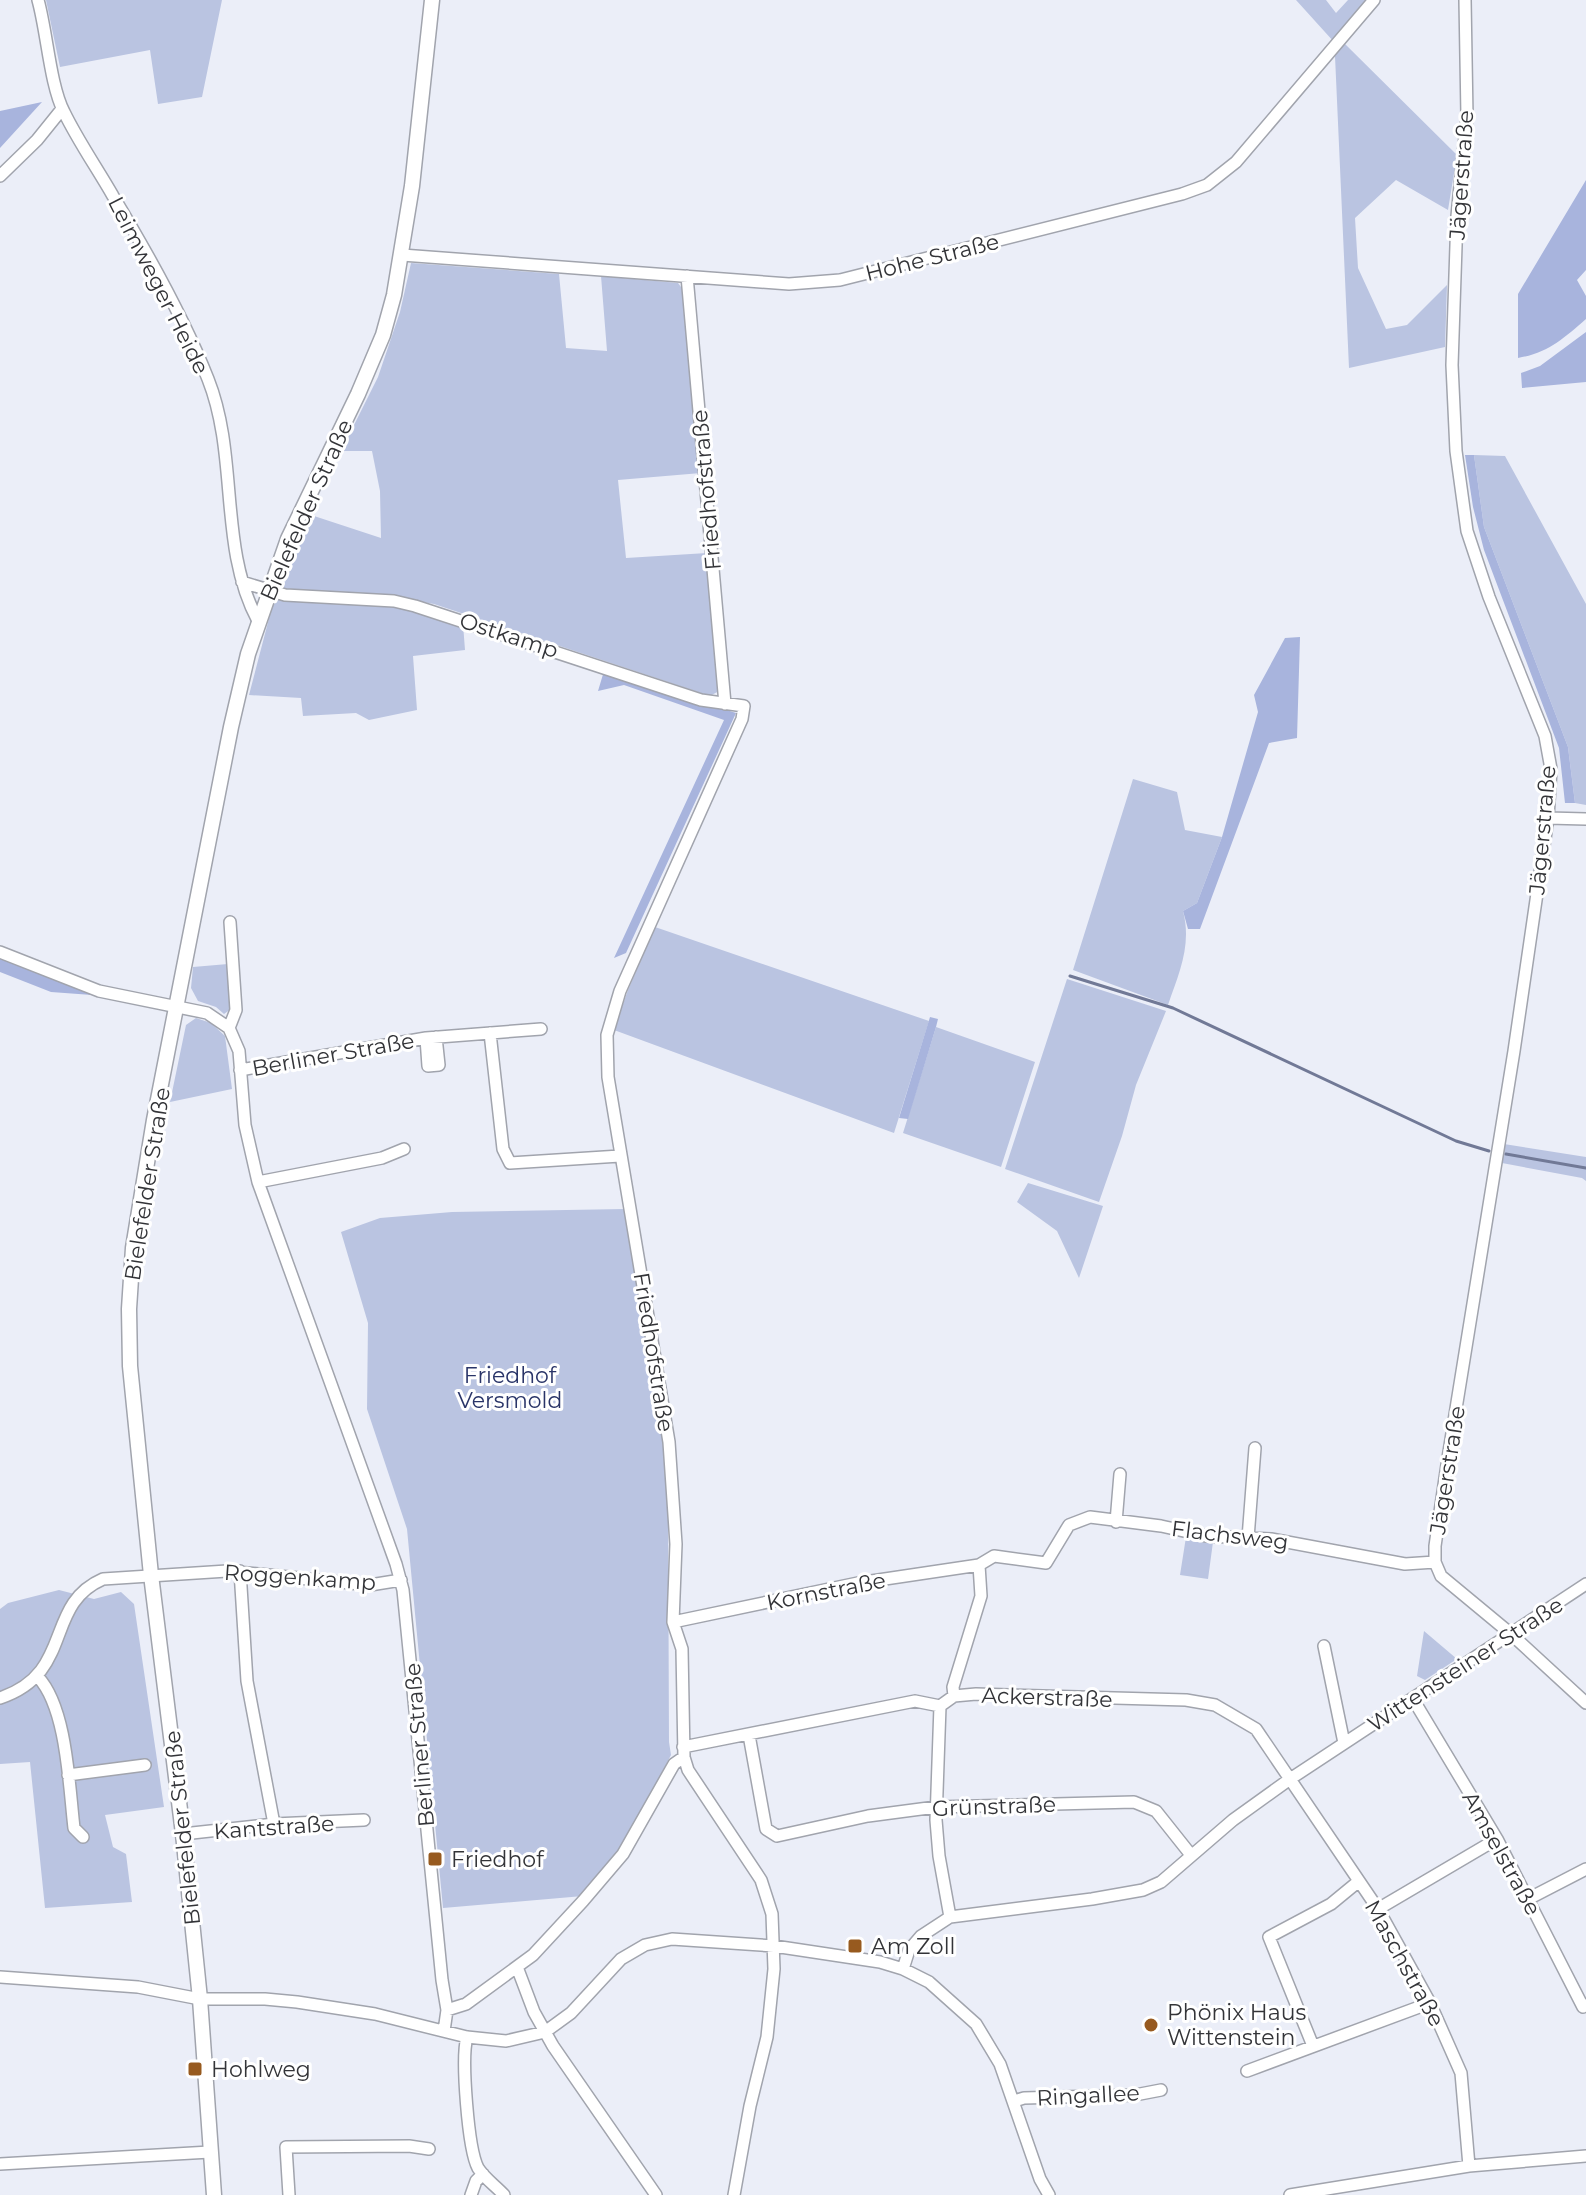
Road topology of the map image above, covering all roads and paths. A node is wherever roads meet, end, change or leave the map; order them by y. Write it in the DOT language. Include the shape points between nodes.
graph roads {
  1 [pos="38,0"];
  2 [pos="432,0"];
  3 [pos="1374,0"];
  4 [pos="1465,0"];
  5 [pos="62,109"];
  6 [pos="0,176"];
  7 [pos="402,255"];
  8 [pos="687,276"];
  9 [pos="242,582"];
  10 [pos="268,590"];
  11 [pos="258,621"];
  12 [pos="725,704"];
  13 [pos="744,706"];
  14 [pos="1548,818"];
  15 [pos="1586,819"];
  16 [pos="230,922"];
  17 [pos="0,952"];
  18 [pos="178,1006"];
  19 [pos="229,1028"];
  20 [pos="541,1029"];
  21 [pos="490,1033"];
  22 [pos="240,1070"];
  23 [pos="404,1149"];
  24 [pos="620,1156"];
  25 [pos="258,1182"];
  26 [pos="1255,1448"];
  27 [pos="1120,1474"];
  28 [pos="1116,1522"];
  29 [pos="1248,1538"];
  30 [pos="1435,1562"];
  31 [pos="979,1565"];
  32 [pos="240,1571"];
  33 [pos="151,1575"];
  34 [pos="401,1580"];
  35 [pos="1586,1584"];
  36 [pos="673,1622"];
  37 [pos="1511,1634"];
  38 [pos="1324,1646"];
  39 [pos="38,1677"];
  40 [pos="954,1696"];
  41 [pos="0,1698"];
  42 [pos="1413,1699"];
  43 [pos="1586,1703"];
  44 [pos="940,1706"];
  45 [pos="749,1735"];
  46 [pos="1344,1743"];
  47 [pos="683,1752"];
  48 [pos="145,1765"];
  49 [pos="68,1775"];
  50 [pos="1290,1779"];
  51 [pos="936,1807"];
  52 [pos="364,1820"];
  53 [pos="274,1824"];
  54 [pos="183,1834"];
  55 [pos="83,1837"];
  56 [pos="1497,1839"];
  57 [pos="1191,1855"];
  58 [pos="1586,1869"];
  59 [pos="1359,1881"];
  60 [pos="1528,1899"];
  61 [pos="1378,1909"];
  62 [pos="950,1917"];
  63 [pos="774,1946"];
  64 [pos="517,1967"];
  65 [pos="903,1969"];
  66 [pos="0,1977"];
  67 [pos="200,1999"];
  68 [pos="1430,2003"];
  69 [pos="1586,2005"];
  70 [pos="447,2010"];
  71 [pos="444,2031"];
  72 [pos="545,2032"];
  73 [pos="467,2037"];
  74 [pos="1313,2046"];
  75 [pos="1247,2071"];
  76 [pos="1161,2090"];
  77 [pos="1014,2101"];
  78 [pos="429,2149"];
  79 [pos="210,2152"];
  80 [pos="1586,2156"];
  81 [pos="0,2164"];
  82 [pos="1469,2166"];
  83 [pos="483,2174"];
  84 [pos="214,2195"];
  85 [pos="289,2195"];
  86 [pos="471,2195"];
  87 [pos="504,2195"];
  88 [pos="656,2195"];
  89 [pos="734,2195"];
  90 [pos="1049,2195"];
  91 [pos="1290,2195"];
  1 -- 5 [label="street, Leimweger Heide"];
  2 -- 7 [label="main road, Bielefelder Straße"];
  3 -- 8 [label="street, Hohe Straße" via="1236,162 1207,185 840,280 789,284"];
  4 -- 14 [label="street, Jägerstraße" via="1467,116 1452,365 1456,451 1467,531 1545,736 1551,769"];
  5 -- 6 [label="street"];
  5 -- 9 [label="street, Leimweger Heide" via="172,303 209,381"];
  7 -- 8 [label="street, Hohe Straße"];
  7 -- 10 [label="main road, Bielefelder Straße" via="383,335"];
  8 -- 12 [label="street, Friedhofstraße"];
  9 -- 10 [label="street"];
  9 -- 11 [label="street, Leimweger Heide"];
  10 -- 11 [label="main road, Bielefelder Straße"];
  10 -- 12 [label="street, Ostkamp" via="415,606"];
  11 -- 18 [label="main road, Bielefelder Straße" via="231,727"];
  12 -- 13 [label="street, Ostkamp"];
  13 -- 24 [label="street, Friedhofstraße" via="613,1011 607,1064"];
  14 -- 15 [label="street"];
  14 -- 30 [label="street, Jägerstraße"];
  16 -- 19 [label="street, Berliner Straße" via="236,1010"];
  17 -- 18 [label="street" via="99,991"];
  18 -- 19 [label="street" via="207,1013"];
  18 -- 33 [label="main road, Bielefelder Straße" via="133,1248 129,1309"];
  19 -- 22 [label="street, Berliner Straße"];
  20 -- 21 [label="street, Berliner Straße"];
  21 -- 22 [label="street, Berliner Straße"];
  21 -- 24 [label="street" via="503,1149 510,1163"];
  22 -- 25 [label="street, Berliner Straße"];
  23 -- 25 [label="street"];
  24 -- 36 [label="street, Friedhofstraße" via="669,1442 676,1544"];
  25 -- 34 [label="street, Berliner Straße"];
  26 -- 29 [label="street"];
  27 -- 28 [label="street"];
  28 -- 29 [label="street, Flachsweg"];
  28 -- 31 [label="street, Flachsweg" via="1090,1517 1069,1525 1046,1563 994,1556"];
  29 -- 30 [label="street, Flachsweg" via="1405,1564"];
  30 -- 37 [label="street, Jägerstraße" via="1441,1576"];
  31 -- 36 [label="street, Kornstraße" via="858,1583"];
  31 -- 40 [label="street" via="981,1596"];
  32 -- 33 [label="street, Roggenkamp"];
  32 -- 34 [label="street, Roggenkamp" via="370,1585"];
  32 -- 53 [label="street" via="247,1681"];
  33 -- 39 [label="street, Roggenkamp" via="90,1584 76,1597"];
  33 -- 54 [label="main road, Bielefelder Straße"];
  34 -- 70 [label="street, Berliner Straße"];
  35 -- 37 [label="street, Wittensteiner Straße"];
  36 -- 47 [label="street, Friedhofstraße" via="682,1649"];
  37 -- 42 [label="street, Wittensteiner Straße"];
  37 -- 43 [label="street, Jägerstraße"];
  38 -- 46 [label="street, Wittensteiner Straße"];
  39 -- 41 [label="street"];
  39 -- 49 [label="street" via="57,1706"];
  40 -- 44 [label="street, Ackerstraße"];
  40 -- 50 [label="street, Ackerstraße" via="1215,1705 1256,1729"];
  42 -- 46 [label="street, Wittensteiner Straße"];
  42 -- 56 [label="street, Amselstraße"];
  44 -- 45 [label="street" via="915,1701"];
  44 -- 51 [label="street"];
  45 -- 47 [label="street"];
  45 -- 51 [label="street, Grünstraße" via="766,1829 777,1836"];
  46 -- 50 [label="street, Wittensteiner Straße"];
  47 -- 63 [label="street" via="688,1770 761,1880 772,1914"];
  47 -- 64 [label="street" via="623,1854"];
  48 -- 49 [label="street"];
  49 -- 55 [label="street" via="74,1828"];
  50 -- 57 [label="street, Wittensteiner Straße"];
  50 -- 59 [label="street, Maschstraße"];
  51 -- 57 [label="street, Grünstraße" via="1134,1802 1156,1811"];
  51 -- 62 [label="street"];
  52 -- 53 [label="street, Kantstraße"];
  53 -- 54 [label="street, Kantstraße"];
  54 -- 67 [label="main road, Bielefelder Straße"];
  56 -- 60 [label="street, Amselstraße"];
  56 -- 61 [label="street"];
  57 -- 62 [label="street, Wittensteiner Straße" via="1161,1882 1143,1890"];
  58 -- 60 [label="street"];
  59 -- 61 [label="street, Maschstraße"];
  59 -- 74 [label="street" via="1331,1904 1269,1937"];
  60 -- 69 [label="street, Amselstraße"];
  61 -- 68 [label="street, Maschstraße"];
  62 -- 65 [label="street, Wittensteiner Straße" via="921,1936"];
  63 -- 65 [label="street, Ringallee"];
  63 -- 72 [label="street" via="672,1939 645,1945 621,1959 571,2013"];
  63 -- 89 [label="street" via="767,2037"];
  64 -- 70 [label="street" via="466,2004"];
  64 -- 72 [label="street"];
  65 -- 77 [label="street, Ringallee" via="929,1982 976,2024 990,2043"];
  66 -- 67 [label="street" via="138,1987"];
  67 -- 71 [label="street" via="297,2002"];
  67 -- 79 [label="main road, Bielefelder Straße"];
  68 -- 74 [label="street"];
  68 -- 82 [label="street, Maschstraße" via="1461,2073"];
  70 -- 71 [label="street, Berliner Straße"];
  71 -- 73 [label="street"];
  72 -- 73 [label="street" via="506,2041"];
  72 -- 88 [label="street"];
  73 -- 83 [label="street" via="470,2129"];
  74 -- 75 [label="street"];
  76 -- 77 [label="street, Ringallee"];
  77 -- 90 [label="street, Ringallee"];
  78 -- 85 [label="street" via="286,2147"];
  79 -- 81 [label="street"];
  79 -- 84 [label="main road, Bielefelder Straße"];
  80 -- 82 [label="street"];
  82 -- 91 [label="street"];
  83 -- 86 [label="street"];
  83 -- 87 [label="street"];
}
